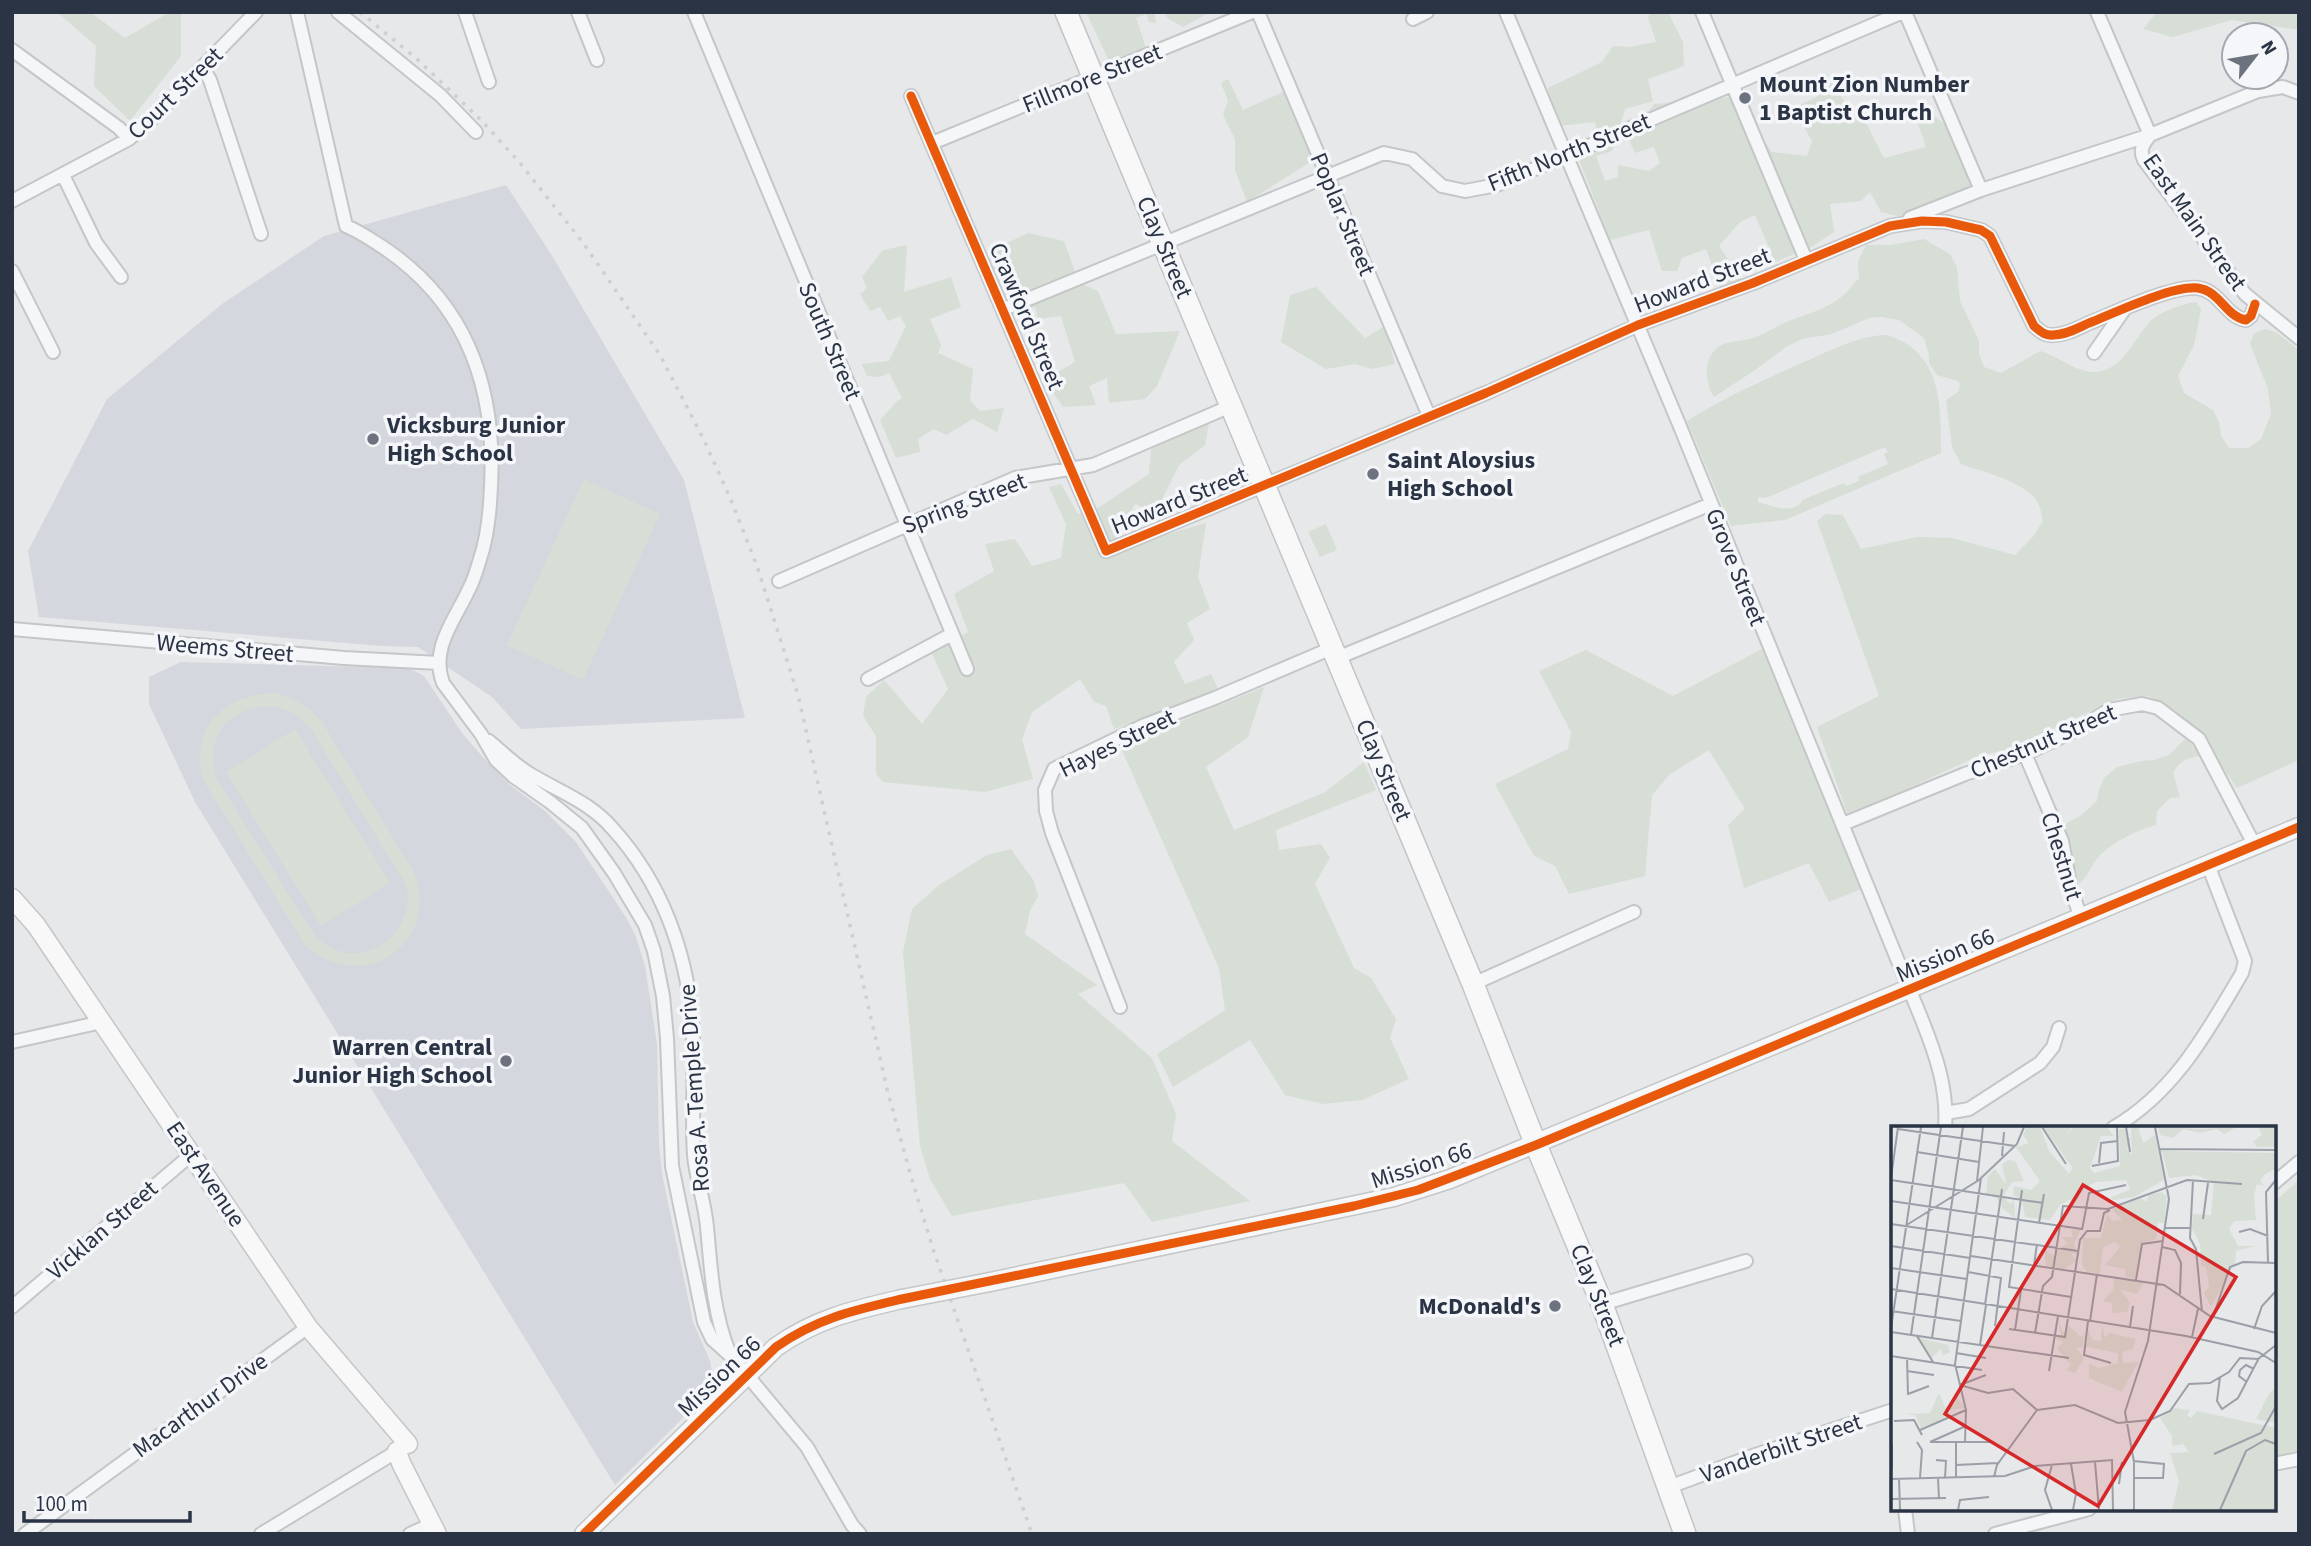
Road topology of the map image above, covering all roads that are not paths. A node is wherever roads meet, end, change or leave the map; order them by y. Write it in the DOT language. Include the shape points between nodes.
graph roads {
  1 [pos="256,12"];
  2 [pos="297,12"];
  3 [pos="338,12"];
  4 [pos="465,12"];
  5 [pos="578,12"];
  6 [pos="694,12"];
  7 [pos="1066,12"];
  8 [pos="1252,12"];
  9 [pos="1258,12"];
  10 [pos="1427,12"];
  11 [pos="1506,12"];
  12 [pos="1702,12"];
  13 [pos="1904,12"];
  14 [pos="2097,12"];
  15 [pos="1413,19"];
  16 [pos="12,50"];
  17 [pos="597,60"];
  18 [pos="203,68"];
  19 [pos="1094,78"];
  20 [pos="489,82"];
  21 [pos="1732,85"];
  22 [pos="2299,93"];
  23 [pos="911,96"];
  24 [pos="476,132"];
  25 [pos="2150,135"];
  26 [pos="128,139"];
  27 [pos="932,143"];
  28 [pos="1566,155"];
  29 [pos="63,175"];
  30 [pos="1327,177"];
  31 [pos="1981,190"];
  32 [pos="12,201"];
  33 [pos="1890,226"];
  34 [pos="261,234"];
  35 [pos="1164,244"];
  36 [pos="1806,260"];
  37 [pos="12,271"];
  38 [pos="121,277"];
  39 [pos="2255,304"];
  40 [pos="2126,307"];
  41 [pos="1004,309"];
  42 [pos="1638,325"];
  43 [pos="2299,338"];
  44 [pos="53,352"];
  45 [pos="2094,354"];
  46 [pos="1231,406"];
  47 [pos="1429,416"];
  48 [pos="1071,470"];
  49 [pos="1265,486"];
  50 [pos="1711,504"];
  51 [pos="907,525"];
  52 [pos="1105,551"];
  53 [pos="779,581"];
  54 [pos="12,629"];
  55 [pos="952,634"];
  56 [pos="1335,653"];
  57 [pos="439,663"];
  58 [pos="967,669"];
  59 [pos="868,679"];
  60 [pos="481,734"];
  61 [pos="2025,754"];
  62 [pos="1843,824"];
  63 [pos="2299,827"];
  64 [pos="2255,846"];
  65 [pos="2208,866"];
  66 [pos="12,898"];
  67 [pos="1634,912"];
  68 [pos="2081,918"];
  69 [pos="1473,984"];
  70 [pos="1910,990"];
  71 [pos="1120,1007"];
  72 [pos="102,1022"];
  73 [pos="2059,1028"];
  74 [pos="12,1042"];
  75 [pos="1946,1113"];
  76 [pos="1945,1126"];
  77 [pos="2116,1126"];
  78 [pos="1536,1145"];
  79 [pos="192,1154"];
  80 [pos="2299,1162"];
  81 [pos="2276,1181"];
  82 [pos="1746,1261"];
  83 [pos="1602,1304"];
  84 [pos="12,1307"];
  85 [pos="308,1327"];
  86 [pos="732,1357"];
  87 [pos="746,1375"];
  88 [pos="1891,1411"];
  89 [pos="403,1447"];
  90 [pos="2299,1459"];
  91 [pos="2276,1464"];
  92 [pos="1669,1487"];
  93 [pos="1905,1511"];
  94 [pos="2081,1511"];
  95 [pos="435,1529"];
  96 [pos="25,1534"];
  97 [pos="261,1534"];
  98 [pos="410,1534"];
  99 [pos="584,1534"];
  100 [pos="860,1534"];
  101 [pos="1685,1534"];
  102 [pos="1908,1534"];
  103 [pos="1994,1534"];
  1 -- 18 [label="street, Court Street"];
  2 -- 57 [label="street" via="346,226 398,258 438,296 464,336 484,392 492,460 487,530 470,588 443,639"];
  3 -- 24 [label="street" via="440,95"];
  4 -- 20 [label="street"];
  5 -- 17 [label="street"];
  6 -- 51 [label="street, South Street"];
  7 -- 19 [label="main road, Clay Street"];
  8 -- 19 [label="street, Fillmore Street"];
  9 -- 30 [label="street, Poplar Street"];
  10 -- 15 [label="street"];
  11 -- 28 [label="street, Grove Street"];
  12 -- 21 [label="street"];
  13 -- 21 [label="street, Fifth North Street"];
  13 -- 31 [label="street"];
  14 -- 25 [label="street, East Main Street"];
  16 -- 26 [label="street"];
  18 -- 26 [label="street, Court Street"];
  18 -- 34 [label="street"];
  19 -- 27 [label="street, Fillmore Street"];
  19 -- 35 [label="main road, Clay Street"];
  21 -- 28 [label="street, Fifth North Street"];
  21 -- 36 [label="street"];
  22 -- 25 [label="street" via="2283,87 2258,91"];
  23 -- 27 [label="street, Crawford Street"];
  25 -- 31 [label="street"];
  25 -- 39 [label="street, East Main Street" via="2143,144 2144,160"];
  26 -- 29 [label="street, Court Street"];
  27 -- 41 [label="street, Crawford Street"];
  28 -- 30 [label="street, Fifth North Street" via="1497,185 1465,191 1442,186 1412,159 1384,153"];
  28 -- 42 [label="street, Grove Street"];
  29 -- 32 [label="street, Court Street"];
  29 -- 38 [label="street" via="96,243"];
  30 -- 35 [label="street, Fifth North Street"];
  30 -- 47 [label="street, Poplar Street"];
  31 -- 33 [label="street"];
  33 -- 36 [label="street, Howard Street"];
  33 -- 40 [label="street, Howard Street" via="1946,222 1990,236 2034,326 2050,336"];
  35 -- 41 [label="street, Fifth North Street"];
  35 -- 46 [label="main road, Clay Street"];
  36 -- 42 [label="street, Howard Street"];
  37 -- 44 [label="street"];
  39 -- 40 [label="street, Howard Street" via="2246,320 2237,318 2220,299 2197,288"];
  39 -- 43 [label="street, East Main Street"];
  40 -- 45 [label="street"];
  41 -- 48 [label="street, Crawford Street"];
  42 -- 47 [label="street, Howard Street"];
  42 -- 50 [label="street, Grove Street"];
  46 -- 48 [label="street, Spring Street" via="1093,465"];
  46 -- 49 [label="main road, Clay Street"];
  47 -- 49 [label="street, Howard Street"];
  48 -- 51 [label="street, Spring Street" via="1016,478"];
  48 -- 52 [label="street, Crawford Street"];
  49 -- 52 [label="street, Howard Street"];
  49 -- 56 [label="main road, Clay Street"];
  50 -- 56 [label="street, Hayes Street"];
  50 -- 62 [label="street, Grove Street"];
  51 -- 53 [label="street, Spring Street"];
  51 -- 55 [label="street, South Street"];
  54 -- 57 [label="street, Weems Street"];
  55 -- 58 [label="street, South Street"];
  55 -- 59 [label="street"];
  56 -- 69 [label="main road, Clay Street"];
  56 -- 71 [label="street, Hayes Street" via="1144,725 1054,769 1045,790 1052,833"];
  57 -- 60 [label="street, Rosa A. Temple Drive" via="443,683"];
  60 -- 86 [label="street, Rosa A. Temple Drive" via="496,760 513,776 582,828 645,925 663,996 675,1186 704,1322 712,1339"];
  60 -- 86 [label="street, Rosa A. Temple Drive" via="530,775 581,801 614,830 656,892 668,919 688,990 694,1056 694,1157 707,1221 715,1311"];
  61 -- 62 [label="street, Chestnut Street"];
  61 -- 64 [label="street, Chestnut Street" via="2109,710 2142,704 2158,708 2199,739"];
  61 -- 68 [label="street, Chestnut" via="2062,841"];
  62 -- 70 [label="street, Grove Street"];
  63 -- 64 [label="street, Mission 66"];
  64 -- 65 [label="street, Mission 66"];
  65 -- 68 [label="street, Mission 66"];
  65 -- 77 [label="street" via="2245,961 2242,974 2199,1047 2172,1081"];
  66 -- 72 [label="street, East Avenue" via="36,925"];
  67 -- 69 [label="street"];
  68 -- 70 [label="street, Mission 66"];
  69 -- 78 [label="main road, Clay Street"];
  70 -- 75 [label="street, Grove Street" via="1933,1048"];
  70 -- 78 [label="street, Mission 66"];
  72 -- 74 [label="street"];
  72 -- 79 [label="street, East Avenue"];
  73 -- 75 [label="street" via="2053,1047 2040,1063 1969,1109"];
  75 -- 76 [label="street, Grove Street"];
  78 -- 83 [label="main road, Clay Street"];
  78 -- 87 [label="street, Mission 66, bridge" via="1394,1197 830,1317 776,1347"];
  79 -- 84 [label="street, Vicklan Street"];
  79 -- 85 [label="street, East Avenue"];
  80 -- 81 [label="street"];
  82 -- 83 [label="street"];
  83 -- 92 [label="main road, Clay Street"];
  85 -- 89 [label="street, East Avenue"];
  85 -- 96 [label="street, Macarthur Drive"];
  86 -- 87 [label="street, Rosa A. Temple Drive"];
  87 -- 99 [label="street, Mission 66"];
  87 -- 100 [label="street, Rosa A. Temple Drive" via="807,1447"];
  88 -- 92 [label="street, Vanderbilt Street"];
  89 -- 95 [label="street, East Avenue" via="401,1463"];
  89 -- 97 [label="street"];
  90 -- 91 [label="street"];
  92 -- 101 [label="main road, Clay Street"];
  93 -- 102 [label="street"];
  94 -- 103 [label="street"];
  95 -- 98 [label="street"];
}
